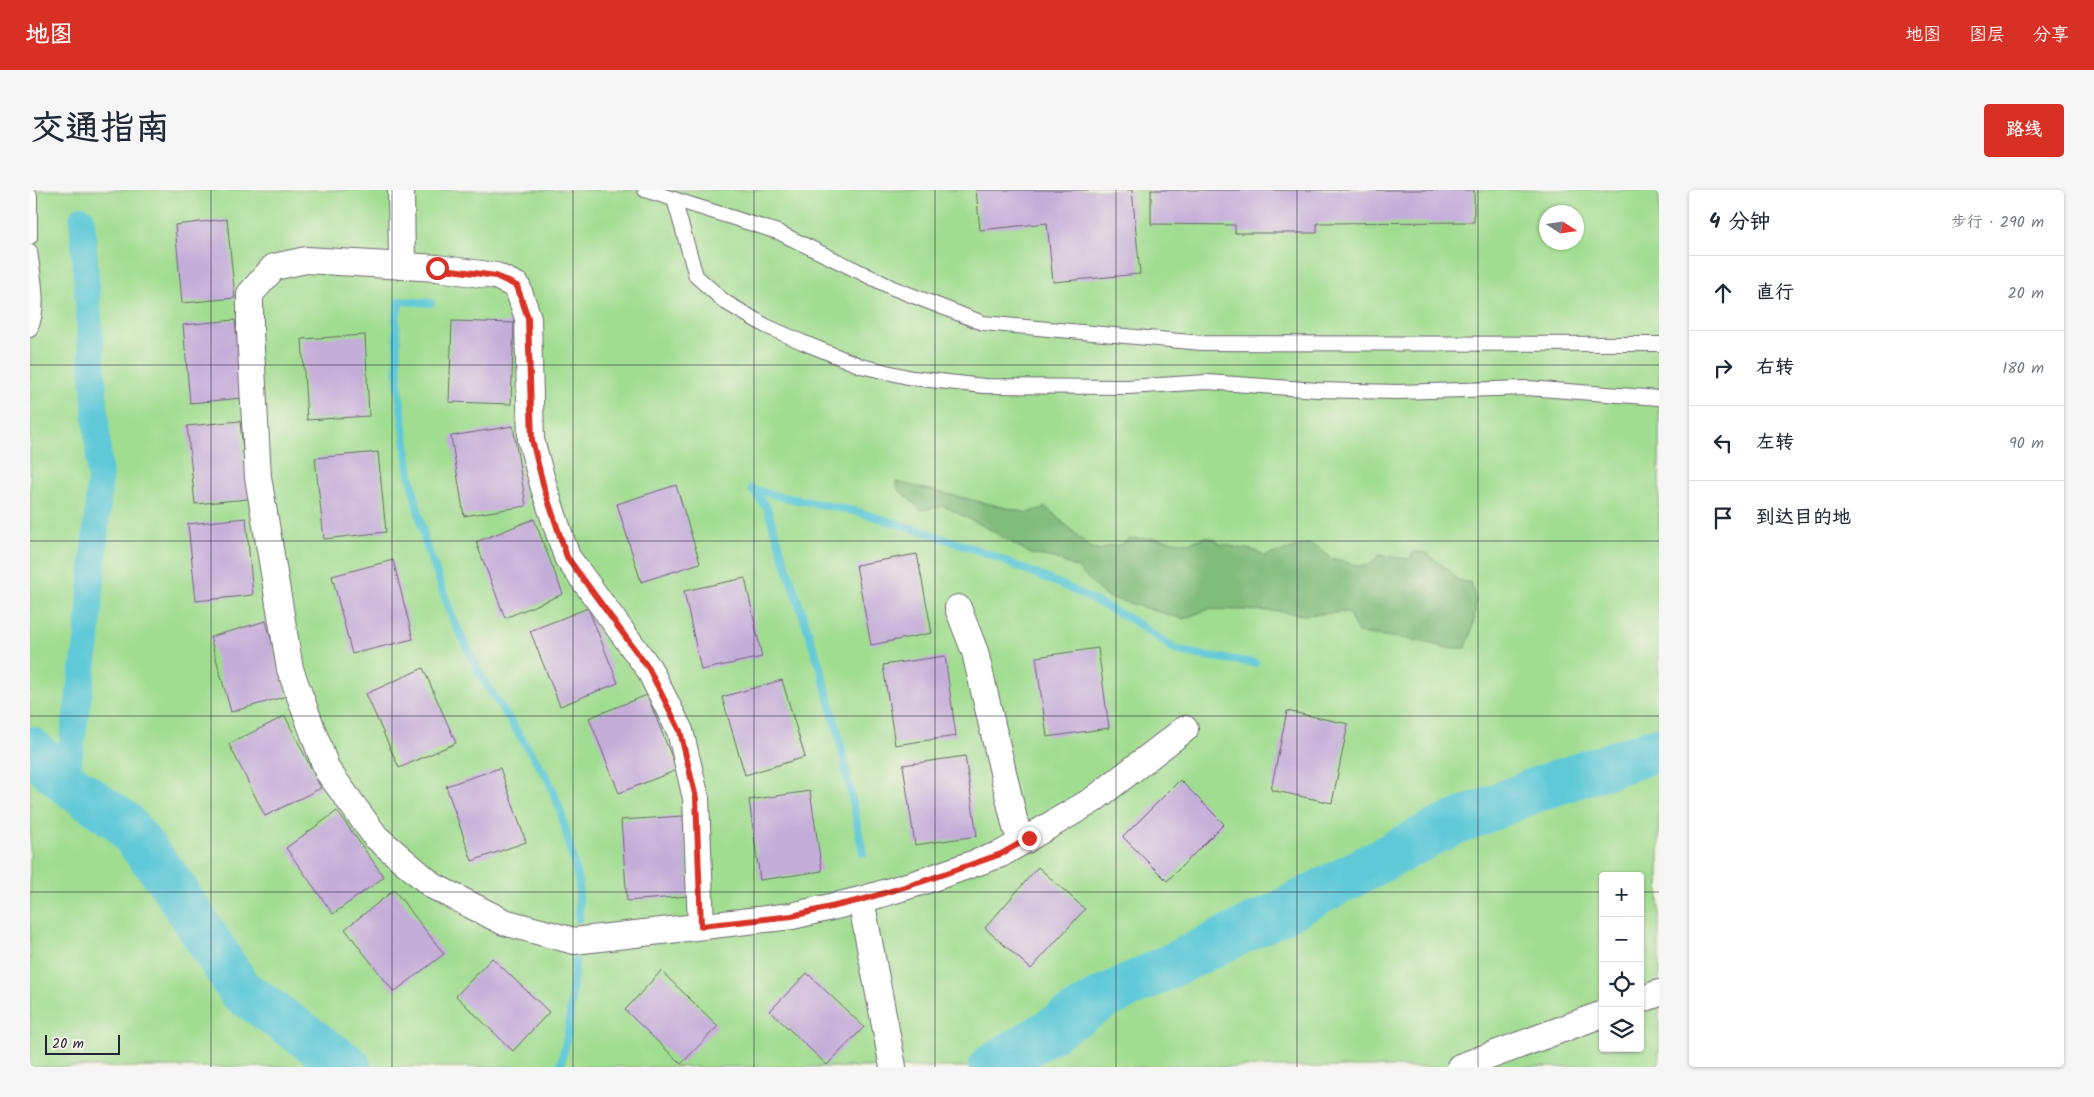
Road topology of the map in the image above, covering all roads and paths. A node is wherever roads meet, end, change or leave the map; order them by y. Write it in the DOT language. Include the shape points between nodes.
graph roads {
  1 [pos="401,190"];
  2 [pos="645,190"];
  3 [pos="30,196"];
  4 [pos="674,199"];
  5 [pos="30,237"];
  6 [pos="30,251"];
  7 [pos="402,266"];
  8 [pos="30,330"];
  9 [pos="1659,344"];
  10 [pos="1659,398"];
  11 [pos="958,608"];
  12 [pos="1185,730"];
  13 [pos="1026,840"];
  14 [pos="861,900"];
  15 [pos="701,926"];
  16 [pos="1659,993"];
  17 [pos="1644,999"];
  18 [pos="1599,1015"];
  19 [pos="892,1063"];
  20 [pos="1460,1067"];
  1 -- 7 [label="street"];
  2 -- 4 [label="lane"];
  3 -- 5 [label="lane"];
  4 -- 9 [label="lane" via="778,232 892,288 984,323 1202,343"];
  4 -- 10 [label="lane" via="696,276 725,302 766,326 853,363 912,378 984,386 1128,387 1207,382 1397,392 1528,388"];
  6 -- 8 [label="lane" via="35,302"];
  7 -- 15 [label="street" via="496,276 517,286 528,318 532,440 567,557 649,669 680,731 696,798"];
  7 -- 15 [label="street" via="306,260 274,267 250,294 259,487 290,669 328,770 376,837 433,886 504,922 574,941"];
  11 -- 13 [label="street" via="975,652 1016,828"];
  12 -- 13 [label="street" via="1093,800"];
  13 -- 14 [label="street" via="1001,854"];
  14 -- 15 [label="street" via="792,916"];
  14 -- 19 [label="street"];
  16 -- 17 [label="street"];
  18 -- 20 [label="street"];
}
